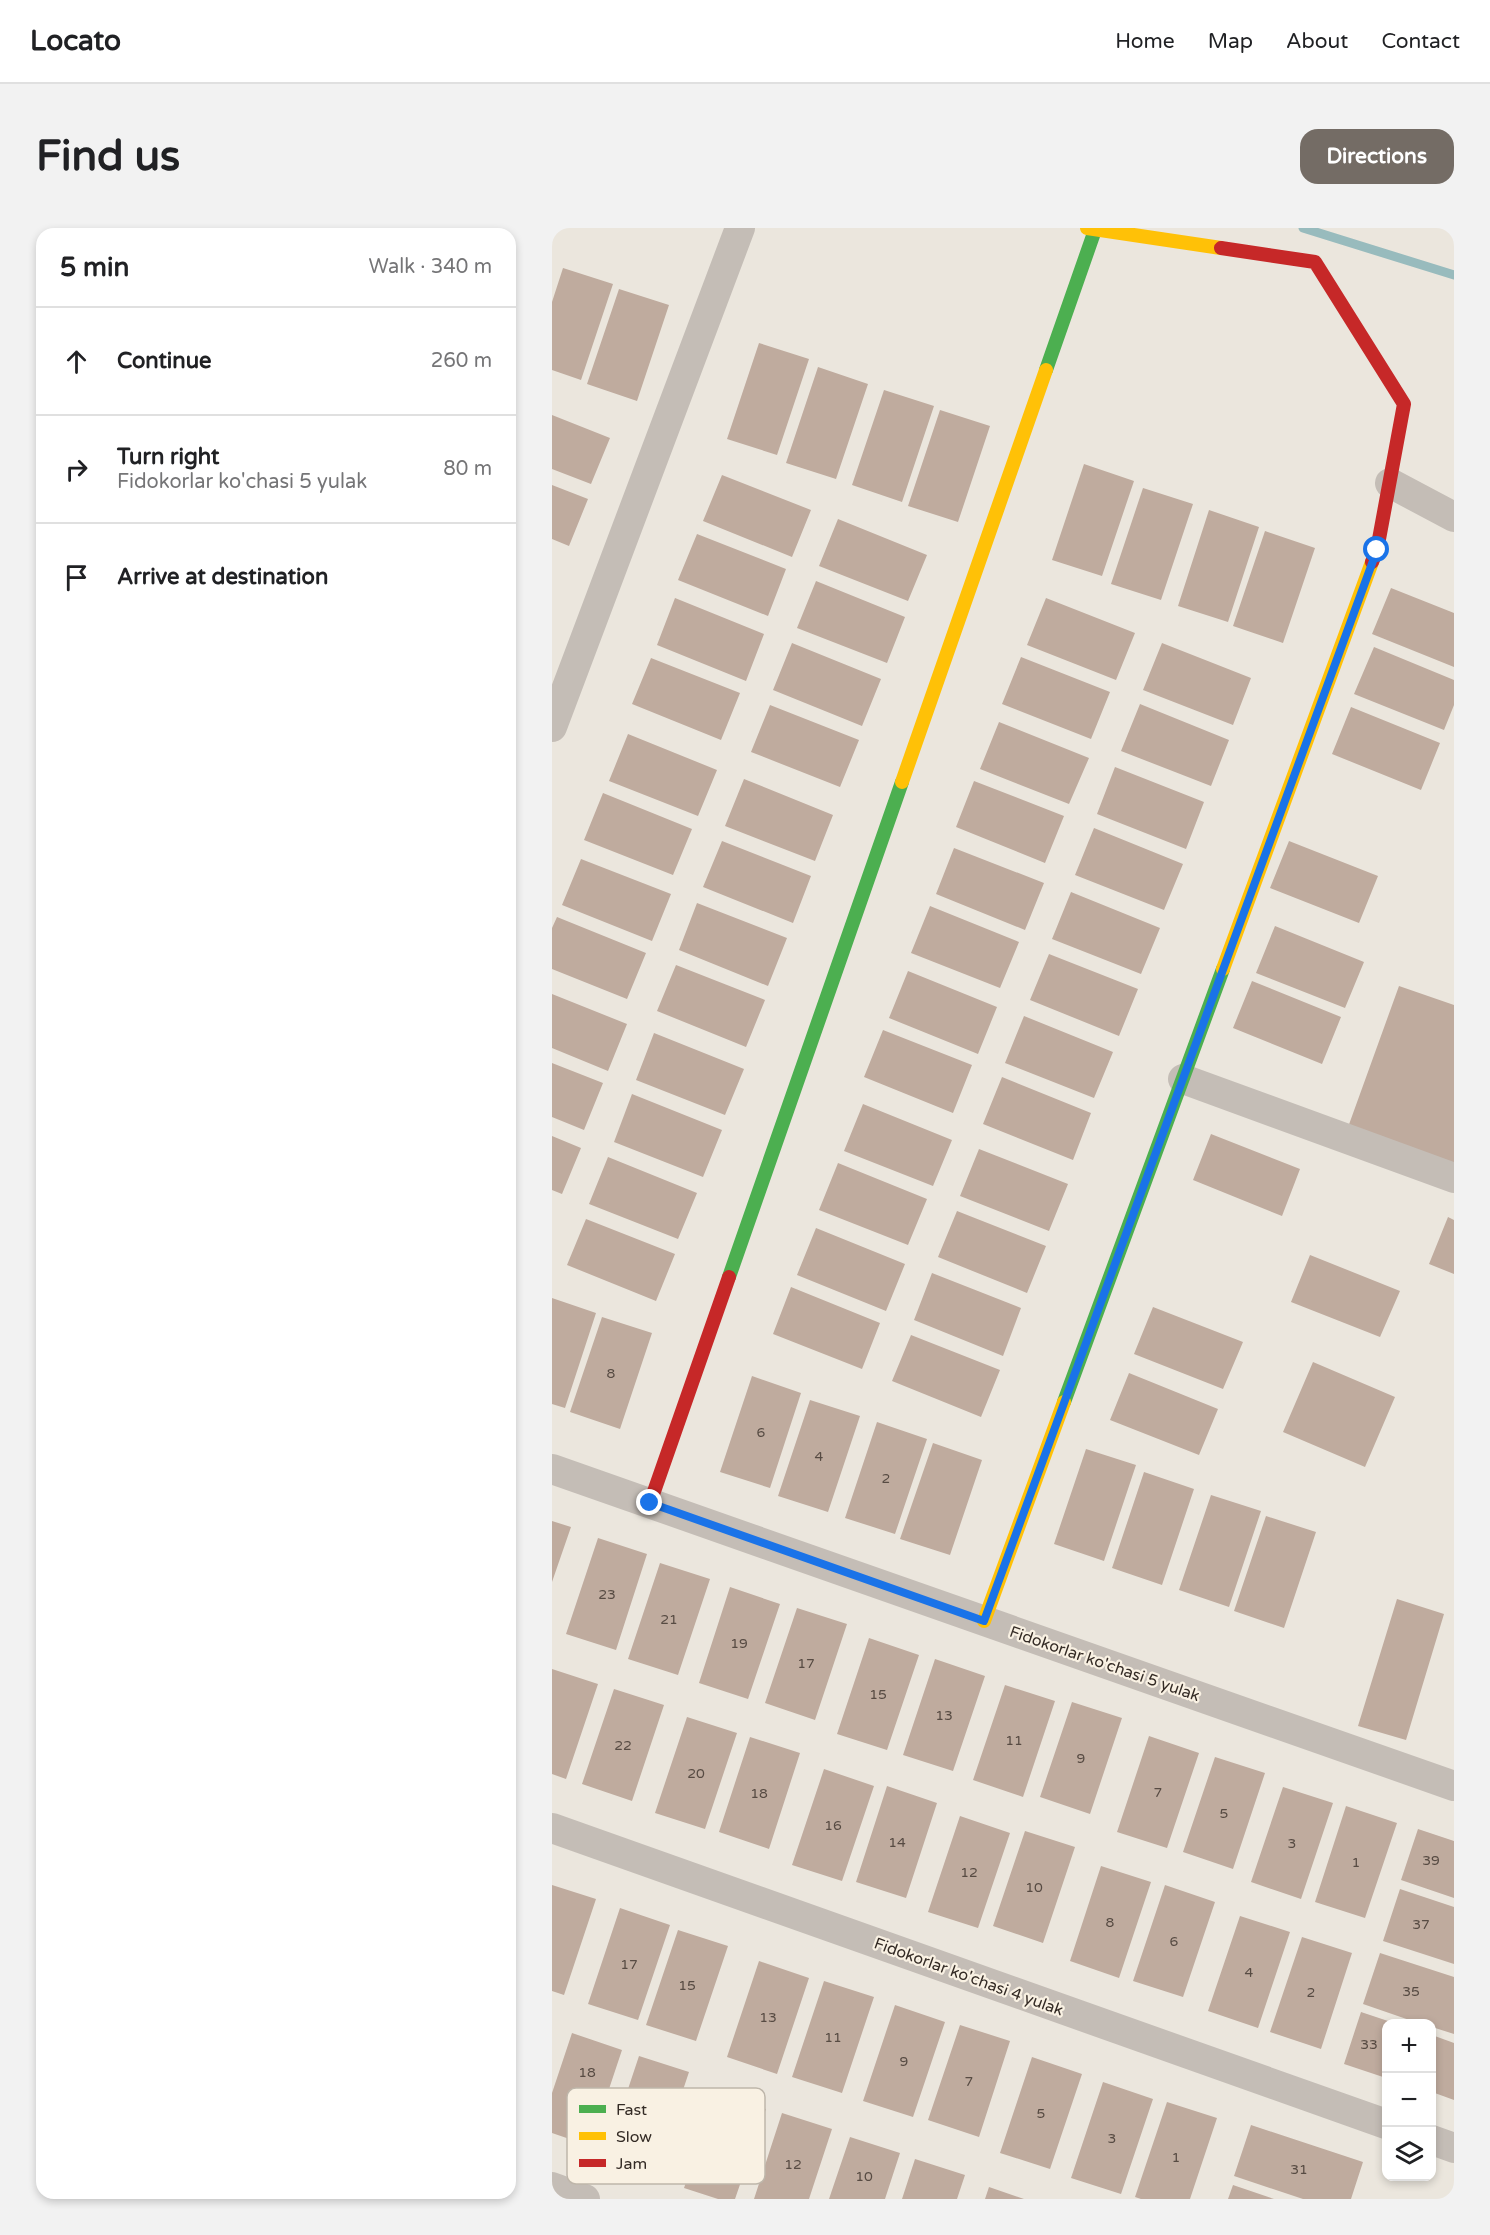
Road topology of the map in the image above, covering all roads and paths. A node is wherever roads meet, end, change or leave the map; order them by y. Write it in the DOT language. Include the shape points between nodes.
graph roads {
  1 [pos="740,228"];
  2 [pos="1091,229"];
  3 [pos="1390,483"];
  4 [pos="1454,517"];
  5 [pos="552,726"];
  6 [pos="1183,1079"];
  7 [pos="1454,1178"];
  8 [pos="552,1469"];
  9 [pos="650,1503"];
  10 [pos="984,1621"];
  11 [pos="1454,1786"];
  12 [pos="552,1828"];
  13 [pos="1382,2123"];
  14 [pos="1436,2142"];
  15 [pos="1454,2148"];
  16 [pos="552,2187"];
  17 [pos="585,2199"];
  1 -- 5 [label="street"];
  2 -- 3 [label="street" via="1315,262 1404,404"];
  2 -- 9 [label="street"];
  3 -- 4 [label="street"];
  3 -- 6 [label="street" via="1377,550"];
  6 -- 7 [label="street"];
  6 -- 10 [label="street"];
  8 -- 9 [label="street, Fidokorlar ko'chasi 5 yulak"];
  9 -- 10 [label="street, Fidokorlar ko'chasi 5 yulak"];
  10 -- 11 [label="street, Fidokorlar ko'chasi 5 yulak"];
  12 -- 13 [label="street, Fidokorlar ko'chasi 4 yulak"];
  14 -- 15 [label="street"];
  16 -- 17 [label="street"];
}
